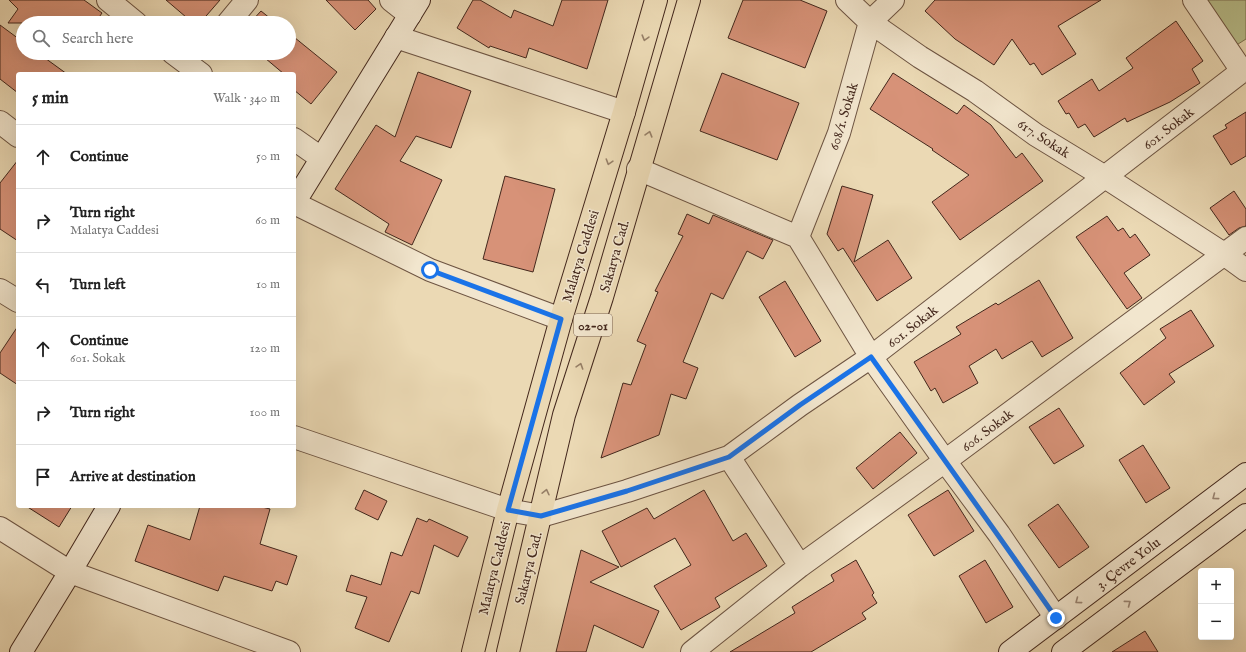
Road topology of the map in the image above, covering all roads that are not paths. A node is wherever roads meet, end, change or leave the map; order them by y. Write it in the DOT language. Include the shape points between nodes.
graph roads {
  1 [pos="108,0"];
  2 [pos="247,0"];
  3 [pos="391,0"];
  4 [pos="656,0"];
  5 [pos="689,0"];
  6 [pos="847,0"];
  7 [pos="894,0"];
  8 [pos="1194,0"];
  9 [pos="414,8"];
  10 [pos="127,16"];
  11 [pos="234,16"];
  12 [pos="870,22"];
  13 [pos="396,37"];
  14 [pos="188,60"];
  15 [pos="198,65"];
  16 [pos="1244,70"];
  17 [pos="624,112"];
  18 [pos="296,140"];
  19 [pos="321,158"];
  20 [pos="638,169"];
  21 [pos="1105,177"];
  22 [pos="296,200"];
  23 [pos="296,204"];
  24 [pos="798,237"];
  25 [pos="1246,238"];
  26 [pos="1224,254"];
  27 [pos="1246,270"];
  28 [pos="0,290"];
  29 [pos="16,300"];
  30 [pos="561,319"];
  31 [pos="871,357"];
  32 [pos="296,438"];
  33 [pos="729,457"];
  34 [pos="945,461"];
  35 [pos="1246,474"];
  36 [pos="107,508"];
  37 [pos="508,510"];
  38 [pos="1246,515"];
  39 [pos="541,516"];
  40 [pos="0,528"];
  41 [pos="800,566"];
  42 [pos="70,572"];
  43 [pos="1056,618"];
  44 [pos="1072,650"];
  45 [pos="21,652"];
  46 [pos="289,652"];
  47 [pos="474,652"];
  48 [pos="508,652"];
  49 [pos="692,652"];
  50 [pos="1010,652"];
  1 -- 10 [label="street"];
  2 -- 11 [label="street"];
  3 -- 9 [label="street"];
  4 -- 17 [label="main road, Malatya Caddesi, one-way"];
  20 -- 5 [label="main road, Sakarya Cad. / 02-01, one-way"];
  6 -- 12 [label="street, 617. Sokak"];
  7 -- 12 [label="street"];
  8 -- 16 [label="street"];
  9 -- 13 [label="street"];
  12 -- 21 [label="street, 617. Sokak" via="976,91 1036,135"];
  12 -- 24 [label="street, 608/1. Sokak" via="839,133"];
  13 -- 17 [label="street"];
  13 -- 19 [label="street"];
  14 -- 15 [label="street"];
  16 -- 21 [label="street, 601. Sokak"];
  17 -- 30 [label="main road, Malatya Caddesi, one-way"];
  18 -- 19 [label="street"];
  19 -- 22 [label="street"];
  20 -- 24 [label="street"];
  39 -- 20 [label="main road, Sakarya Cad. / 02-01, one-way" via="564,415 602,296"];
  21 -- 26 [label="street, 617. Sokak"];
  21 -- 31 [label="street, 601. Sokak"];
  23 -- 30 [label="street" via="430,270"];
  24 -- 31 [label="street"];
  25 -- 26 [label="street, 606. Sokak"];
  26 -- 27 [label="street, 617. Sokak"];
  26 -- 34 [label="street, 606. Sokak"];
  28 -- 29 [label="street"];
  30 -- 37 [label="main road, Malatya Caddesi"];
  31 -- 33 [label="street, 601. Sokak"];
  31 -- 34 [label="street"];
  32 -- 37 [label="street"];
  33 -- 39 [label="street, 601. Sokak"];
  33 -- 41 [label="street"];
  34 -- 41 [label="street, 606. Sokak"];
  34 -- 43 [label="street"];
  35 -- 43 [label="street, 3. Çevre Yolu, one-way"];
  36 -- 42 [label="street"];
  37 -- 39 [label="street"];
  37 -- 47 [label="main road, Malatya Caddesi"];
  44 -- 38 [label="street, one-way"];
  39 -- 48 [label="main road, Sakarya Cad. / 02-01"];
  40 -- 42 [label="street"];
  41 -- 49 [label="street, 606. Sokak"];
  42 -- 45 [label="street"];
  42 -- 46 [label="street"];
  43 -- 50 [label="street, 3. Çevre Yolu"];
}
